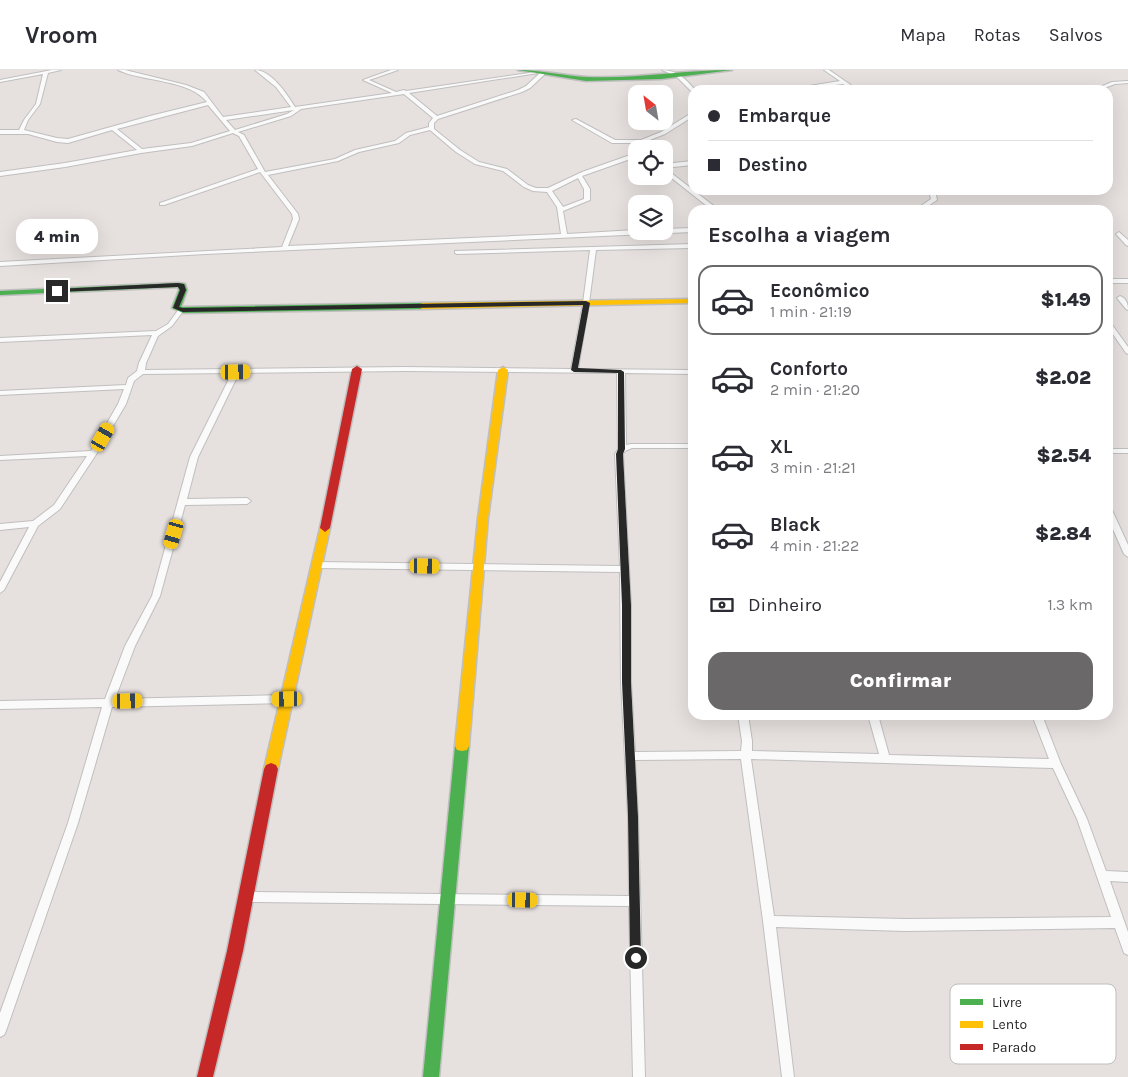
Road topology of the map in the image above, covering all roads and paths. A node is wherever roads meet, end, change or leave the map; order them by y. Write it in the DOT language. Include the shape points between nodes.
graph roads {
  1 [pos="57,70"];
  2 [pos="120,70"];
  3 [pos="257,70"];
  4 [pos="396,70"];
  5 [pos="521,70"];
  6 [pos="664,70"];
  7 [pos="729,70"];
  8 [pos="826,70"];
  9 [pos="46,73"];
  10 [pos="539,73"];
  11 [pos="678,76"];
  12 [pos="0,81"];
  13 [pos="844,82"];
  14 [pos="1128,82"];
  15 [pos="688,85"];
  16 [pos="822,85"];
  17 [pos="848,85"];
  18 [pos="1109,85"];
  19 [pos="404,92"];
  20 [pos="396,93"];
  21 [pos="209,104"];
  22 [pos="304,106"];
  23 [pos="293,108"];
  24 [pos="688,117"];
  25 [pos="436,118"];
  26 [pos="222,119"];
  27 [pos="574,120"];
  28 [pos="250,127"];
  29 [pos="113,128"];
  30 [pos="432,128"];
  31 [pos="21,131"];
  32 [pos="233,131"];
  33 [pos="0,132"];
  34 [pos="240,135"];
  35 [pos="645,140"];
  36 [pos="628,142"];
  37 [pos="141,151"];
  38 [pos="628,158"];
  39 [pos="688,163"];
  40 [pos="673,165"];
  41 [pos="262,172"];
  42 [pos="0,174"];
  43 [pos="579,176"];
  44 [pos="673,177"];
  45 [pos="688,188"];
  46 [pos="549,190"];
  47 [pos="696,195"];
  48 [pos="933,195"];
  49 [pos="162,204"];
  50 [pos="710,205"];
  51 [pos="926,205"];
  52 [pos="560,210"];
  53 [pos="688,230"];
  54 [pos="673,231"];
  55 [pos="628,233"];
  56 [pos="1119,234"];
  57 [pos="564,236"];
  58 [pos="493,239"];
  59 [pos="1128,244"];
  60 [pos="688,246"];
  61 [pos="284,248"];
  62 [pos="593,249"];
  63 [pos="491,251"];
  64 [pos="457,252"];
  65 [pos="0,264"];
  66 [pos="1113,281"];
  67 [pos="1128,281"];
  68 [pos="0,293"];
  69 [pos="1120,298"];
  70 [pos="1128,298"];
  71 [pos="688,301"];
  72 [pos="586,303"];
  73 [pos="1128,308"];
  74 [pos="182,310"];
  75 [pos="1113,330"];
  76 [pos="158,333"];
  77 [pos="0,340"];
  78 [pos="1128,352"];
  79 [pos="357,369"];
  80 [pos="503,370"];
  81 [pos="574,370"];
  82 [pos="141,372"];
  83 [pos="236,372"];
  84 [pos="621,372"];
  85 [pos="688,372"];
  86 [pos="129,387"];
  87 [pos="0,393"];
  88 [pos="688,446"];
  89 [pos="622,449"];
  90 [pos="1113,451"];
  91 [pos="1128,451"];
  92 [pos="93,453"];
  93 [pos="0,458"];
  94 [pos="247,501"];
  95 [pos="182,502"];
  96 [pos="1113,521"];
  97 [pos="35,524"];
  98 [pos="0,527"];
  99 [pos="1128,554"];
  100 [pos="317,564"];
  101 [pos="478,567"];
  102 [pos="624,569"];
  103 [pos="0,590"];
  104 [pos="287,699"];
  105 [pos="109,701"];
  106 [pos="0,704"];
  107 [pos="745,720"];
  108 [pos="875,720"];
  109 [pos="1039,720"];
  110 [pos="630,756"];
  111 [pos="747,756"];
  112 [pos="885,758"];
  113 [pos="1056,764"];
  114 [pos="1103,876"];
  115 [pos="1128,877"];
  116 [pos="246,897"];
  117 [pos="448,899"];
  118 [pos="635,901"];
  119 [pos="769,921"];
  120 [pos="1118,922"];
  121 [pos="1128,949"];
  122 [pos="0,1031"];
  123 [pos="205,1077"];
  124 [pos="432,1077"];
  125 [pos="639,1077"];
  126 [pos="788,1077"];
  1 -- 9 [label="street"];
  2 -- 21 [label="street" via="195,89"];
  3 -- 23 [label="street" via="280,89"];
  4 -- 20 [label="street" via="365,80"];
  5 -- 10 [label="street"];
  6 -- 11 [label="street"];
  7 -- 11 [label="street"];
  8 -- 13 [label="street"];
  9 -- 12 [label="street"];
  9 -- 31 [label="street" via="38,104"];
  10 -- 11 [label="street" via="586,79"];
  10 -- 19 [label="street"];
  10 -- 25 [label="street" via="528,87 520,91"];
  11 -- 15 [label="street"];
  13 -- 16 [label="street"];
  13 -- 17 [label="street"];
  14 -- 18 [label="street"];
  19 -- 20 [label="street"];
  19 -- 25 [label="street"];
  20 -- 22 [label="street"];
  21 -- 26 [label="street"];
  21 -- 29 [label="street"];
  22 -- 23 [label="street"];
  22 -- 28 [label="street" via="292,114"];
  23 -- 26 [label="street"];
  24 -- 35 [label="street"];
  25 -- 30 [label="street"];
  26 -- 32 [label="street"];
  27 -- 36 [label="street" via="616,143"];
  28 -- 32 [label="street"];
  28 -- 34 [label="street"];
  29 -- 31 [label="street" via="64,141"];
  29 -- 37 [label="street"];
  30 -- 41 [label="street" via="336,160"];
  30 -- 46 [label="street" via="452,147 477,163 505,170 531,188"];
  31 -- 33 [label="street"];
  32 -- 34 [label="street"];
  32 -- 37 [label="street" via="192,144"];
  34 -- 41 [label="street"];
  37 -- 42 [label="street"];
  38 -- 43 [label="street"];
  39 -- 40 [label="street"];
  41 -- 49 [label="street"];
  41 -- 61 [label="street" via="296,217"];
  43 -- 46 [label="street"];
  43 -- 52 [label="street" via="588,189 587,200"];
  44 -- 45 [label="street"];
  46 -- 52 [label="street"];
  47 -- 50 [label="street"];
  48 -- 51 [label="street" via="934,200"];
  52 -- 57 [label="street"];
  53 -- 54 [label="street"];
  55 -- 57 [label="street"];
  56 -- 59 [label="street"];
  57 -- 58 [label="street"];
  58 -- 61 [label="street"];
  58 -- 63 [label="street"];
  60 -- 62 [label="street"];
  61 -- 65 [label="street"];
  62 -- 63 [label="street"];
  62 -- 72 [label="street"];
  63 -- 64 [label="street"];
  66 -- 67 [label="street"];
  68 -- 74 [label="street" via="178,285 183,290 176,308"];
  69 -- 70 [label="street"];
  69 -- 73 [label="street"];
  71 -- 72 [label="street"];
  72 -- 74 [label="street"];
  72 -- 81 [label="street"];
  74 -- 76 [label="street" via="170,325"];
  75 -- 78 [label="street"];
  76 -- 77 [label="street"];
  76 -- 82 [label="street" via="141,363"];
  79 -- 80 [label="street"];
  79 -- 83 [label="street"];
  79 -- 100 [label="street"];
  80 -- 81 [label="street"];
  80 -- 101 [label="street"];
  81 -- 84 [label="street"];
  82 -- 83 [label="street"];
  82 -- 86 [label="street" via="131,380"];
  83 -- 95 [label="street" via="194,457"];
  84 -- 85 [label="street"];
  84 -- 89 [label="street"];
  86 -- 87 [label="street"];
  86 -- 92 [label="street"];
  88 -- 89 [label="street" via="631,446"];
  89 -- 102 [label="street" via="619,454"];
  90 -- 91 [label="street"];
  92 -- 93 [label="street"];
  92 -- 97 [label="street" via="57,507"];
  94 -- 95 [label="street"];
  95 -- 105 [label="street" via="156,596 130,646"];
  96 -- 99 [label="street"];
  97 -- 98 [label="street"];
  97 -- 103 [label="street"];
  100 -- 101 [label="street"];
  100 -- 104 [label="street"];
  101 -- 102 [label="street"];
  101 -- 117 [label="street"];
  102 -- 110 [label="street"];
  104 -- 105 [label="street"];
  104 -- 116 [label="street"];
  105 -- 106 [label="street"];
  105 -- 122 [label="street" via="73,823"];
  107 -- 111 [label="street"];
  108 -- 112 [label="street"];
  109 -- 113 [label="street"];
  110 -- 111 [label="street"];
  110 -- 118 [label="street"];
  111 -- 112 [label="street"];
  111 -- 119 [label="street"];
  112 -- 113 [label="street"];
  113 -- 114 [label="street" via="1082,819"];
  114 -- 115 [label="street"];
  114 -- 120 [label="street"];
  116 -- 117 [label="street"];
  116 -- 123 [label="street"];
  117 -- 118 [label="street"];
  117 -- 124 [label="street"];
  118 -- 125 [label="street"];
  119 -- 120 [label="street" via="905,925"];
  119 -- 126 [label="street"];
  120 -- 121 [label="street"];
}
